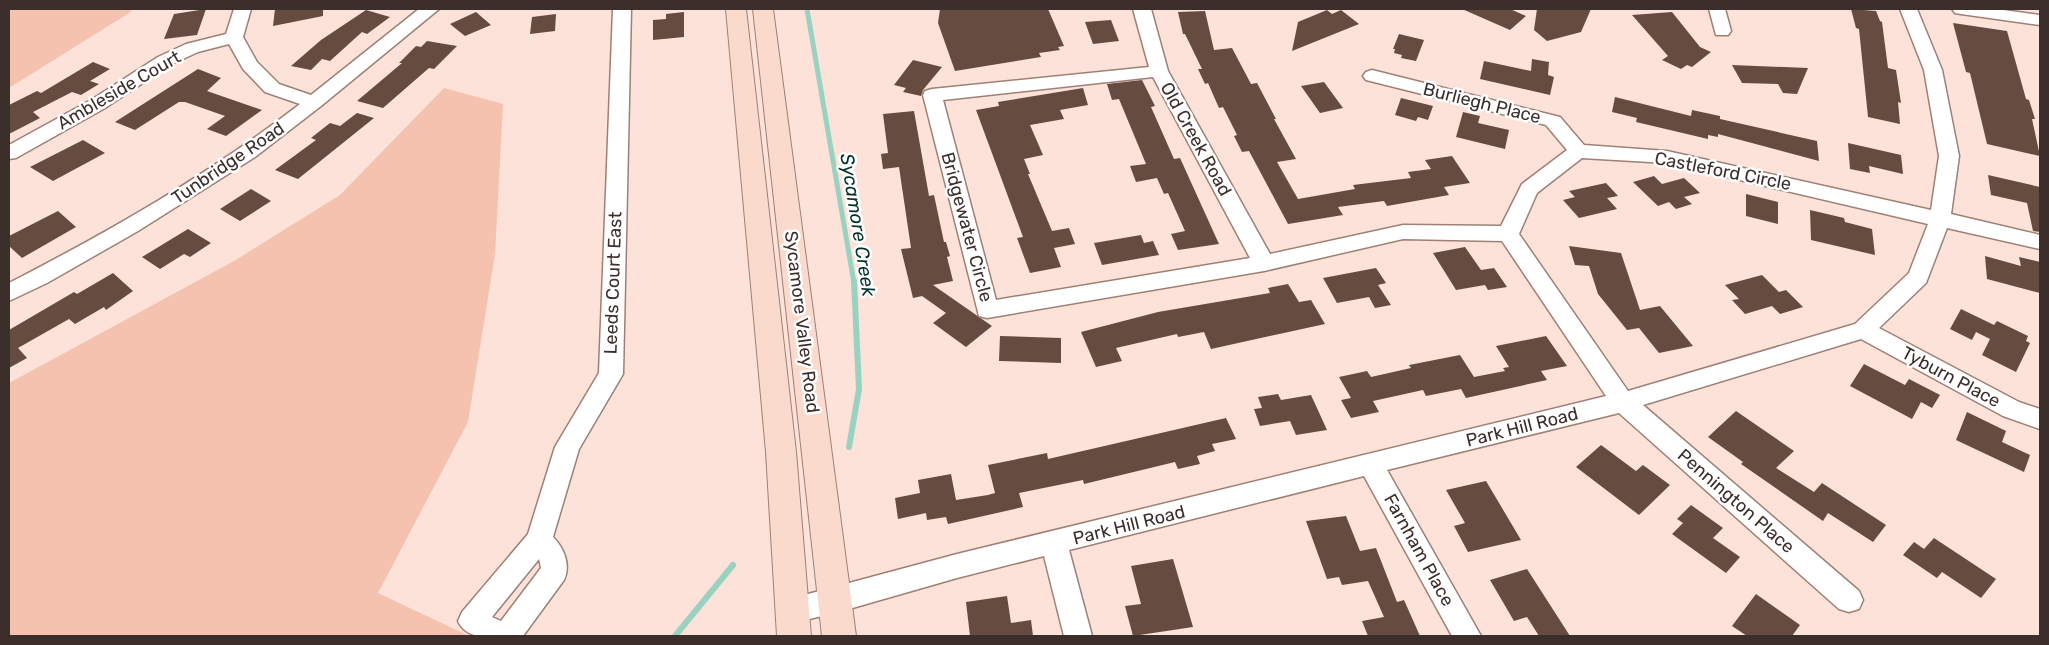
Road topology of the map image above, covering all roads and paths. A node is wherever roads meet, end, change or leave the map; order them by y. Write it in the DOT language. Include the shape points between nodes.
graph roads {
  1 [pos="242,9"];
  2 [pos="430,9"];
  3 [pos="622,9"];
  4 [pos="736,9"];
  5 [pos="762,9"];
  6 [pos="1142,9"];
  7 [pos="1717,9"];
  8 [pos="1909,9"];
  9 [pos="1961,9"];
  10 [pos="2040,20"];
  11 [pos="1722,31"];
  12 [pos="234,37"];
  13 [pos="1159,71"];
  14 [pos="1372,76"];
  15 [pos="314,102"];
  16 [pos="1578,151"];
  17 [pos="9,153"];
  18 [pos="1940,218"];
  19 [pos="1508,234"];
  20 [pos="2040,242"];
  21 [pos="1264,263"];
  22 [pos="9,293"];
  23 [pos="1863,330"];
  24 [pos="1623,402"];
  25 [pos="2040,419"];
  26 [pos="1371,465"];
  27 [pos="538,540"];
  28 [pos="1054,543"];
  29 [pos="834,600"];
  30 [pos="1849,600"];
  31 [pos="793,623"];
  32 [pos="505,636"];
  33 [pos="839,636"];
  34 [pos="1078,636"];
  35 [pos="1467,636"];
  1 -- 12 [label="street"];
  2 -- 15 [label="street, Tunbridge Road"];
  3 -- 27 [label="street, Leeds Court East" via="611,374 567,447"];
  4 -- 31 [label="main road, Sycamore Valley Road" via="782,452"];
  5 -- 29 [label="main road, Sycamore Valley Road"];
  6 -- 13 [label="street, Old Creek Road"];
  7 -- 11 [label="street"];
  8 -- 18 [label="street, Park Hill Road" via="1933,70 1949,156"];
  9 -- 10 [label="street"];
  12 -- 15 [label="street" via="249,65 272,88"];
  12 -- 17 [label="street, Ambleside Court" via="192,48 164,61 98,104"];
  13 -- 21 [label="street, Old Creek Road"];
  13 -- 21 [label="street, Bridgewater Circle" via="932,95 987,310"];
  14 -- 16 [label="street, Burliegh Place" via="1552,120"];
  15 -- 22 [label="street, Tunbridge Road" via="248,152 166,204 62,266"];
  16 -- 18 [label="street, Castleford Circle" via="1667,157"];
  16 -- 19 [label="street" via="1529,189"];
  18 -- 20 [label="street, Castleford Circle"];
  18 -- 23 [label="street, Park Hill Road" via="1918,277"];
  19 -- 21 [label="street" via="1403,232"];
  19 -- 24 [label="street"];
  23 -- 24 [label="street, Park Hill Road"];
  23 -- 25 [label="street, Tyburn Place" via="2010,410"];
  24 -- 26 [label="street, Park Hill Road"];
  24 -- 30 [label="street, Pennington Place"];
  26 -- 28 [label="street, Park Hill Road"];
  26 -- 35 [label="street, Farnham Place"];
  27 -- 32 [label="street, Leeds Court East" via="551,552 555,570"];
  27 -- 32 [label="street, Leeds Court East" via="472,621"];
  28 -- 29 [label="street, Park Hill Road"];
  28 -- 34 [label="street"];
  29 -- 31 [label="street, Park Hill Road"];
  29 -- 33 [label="main road, Sycamore Valley Road"];
}
